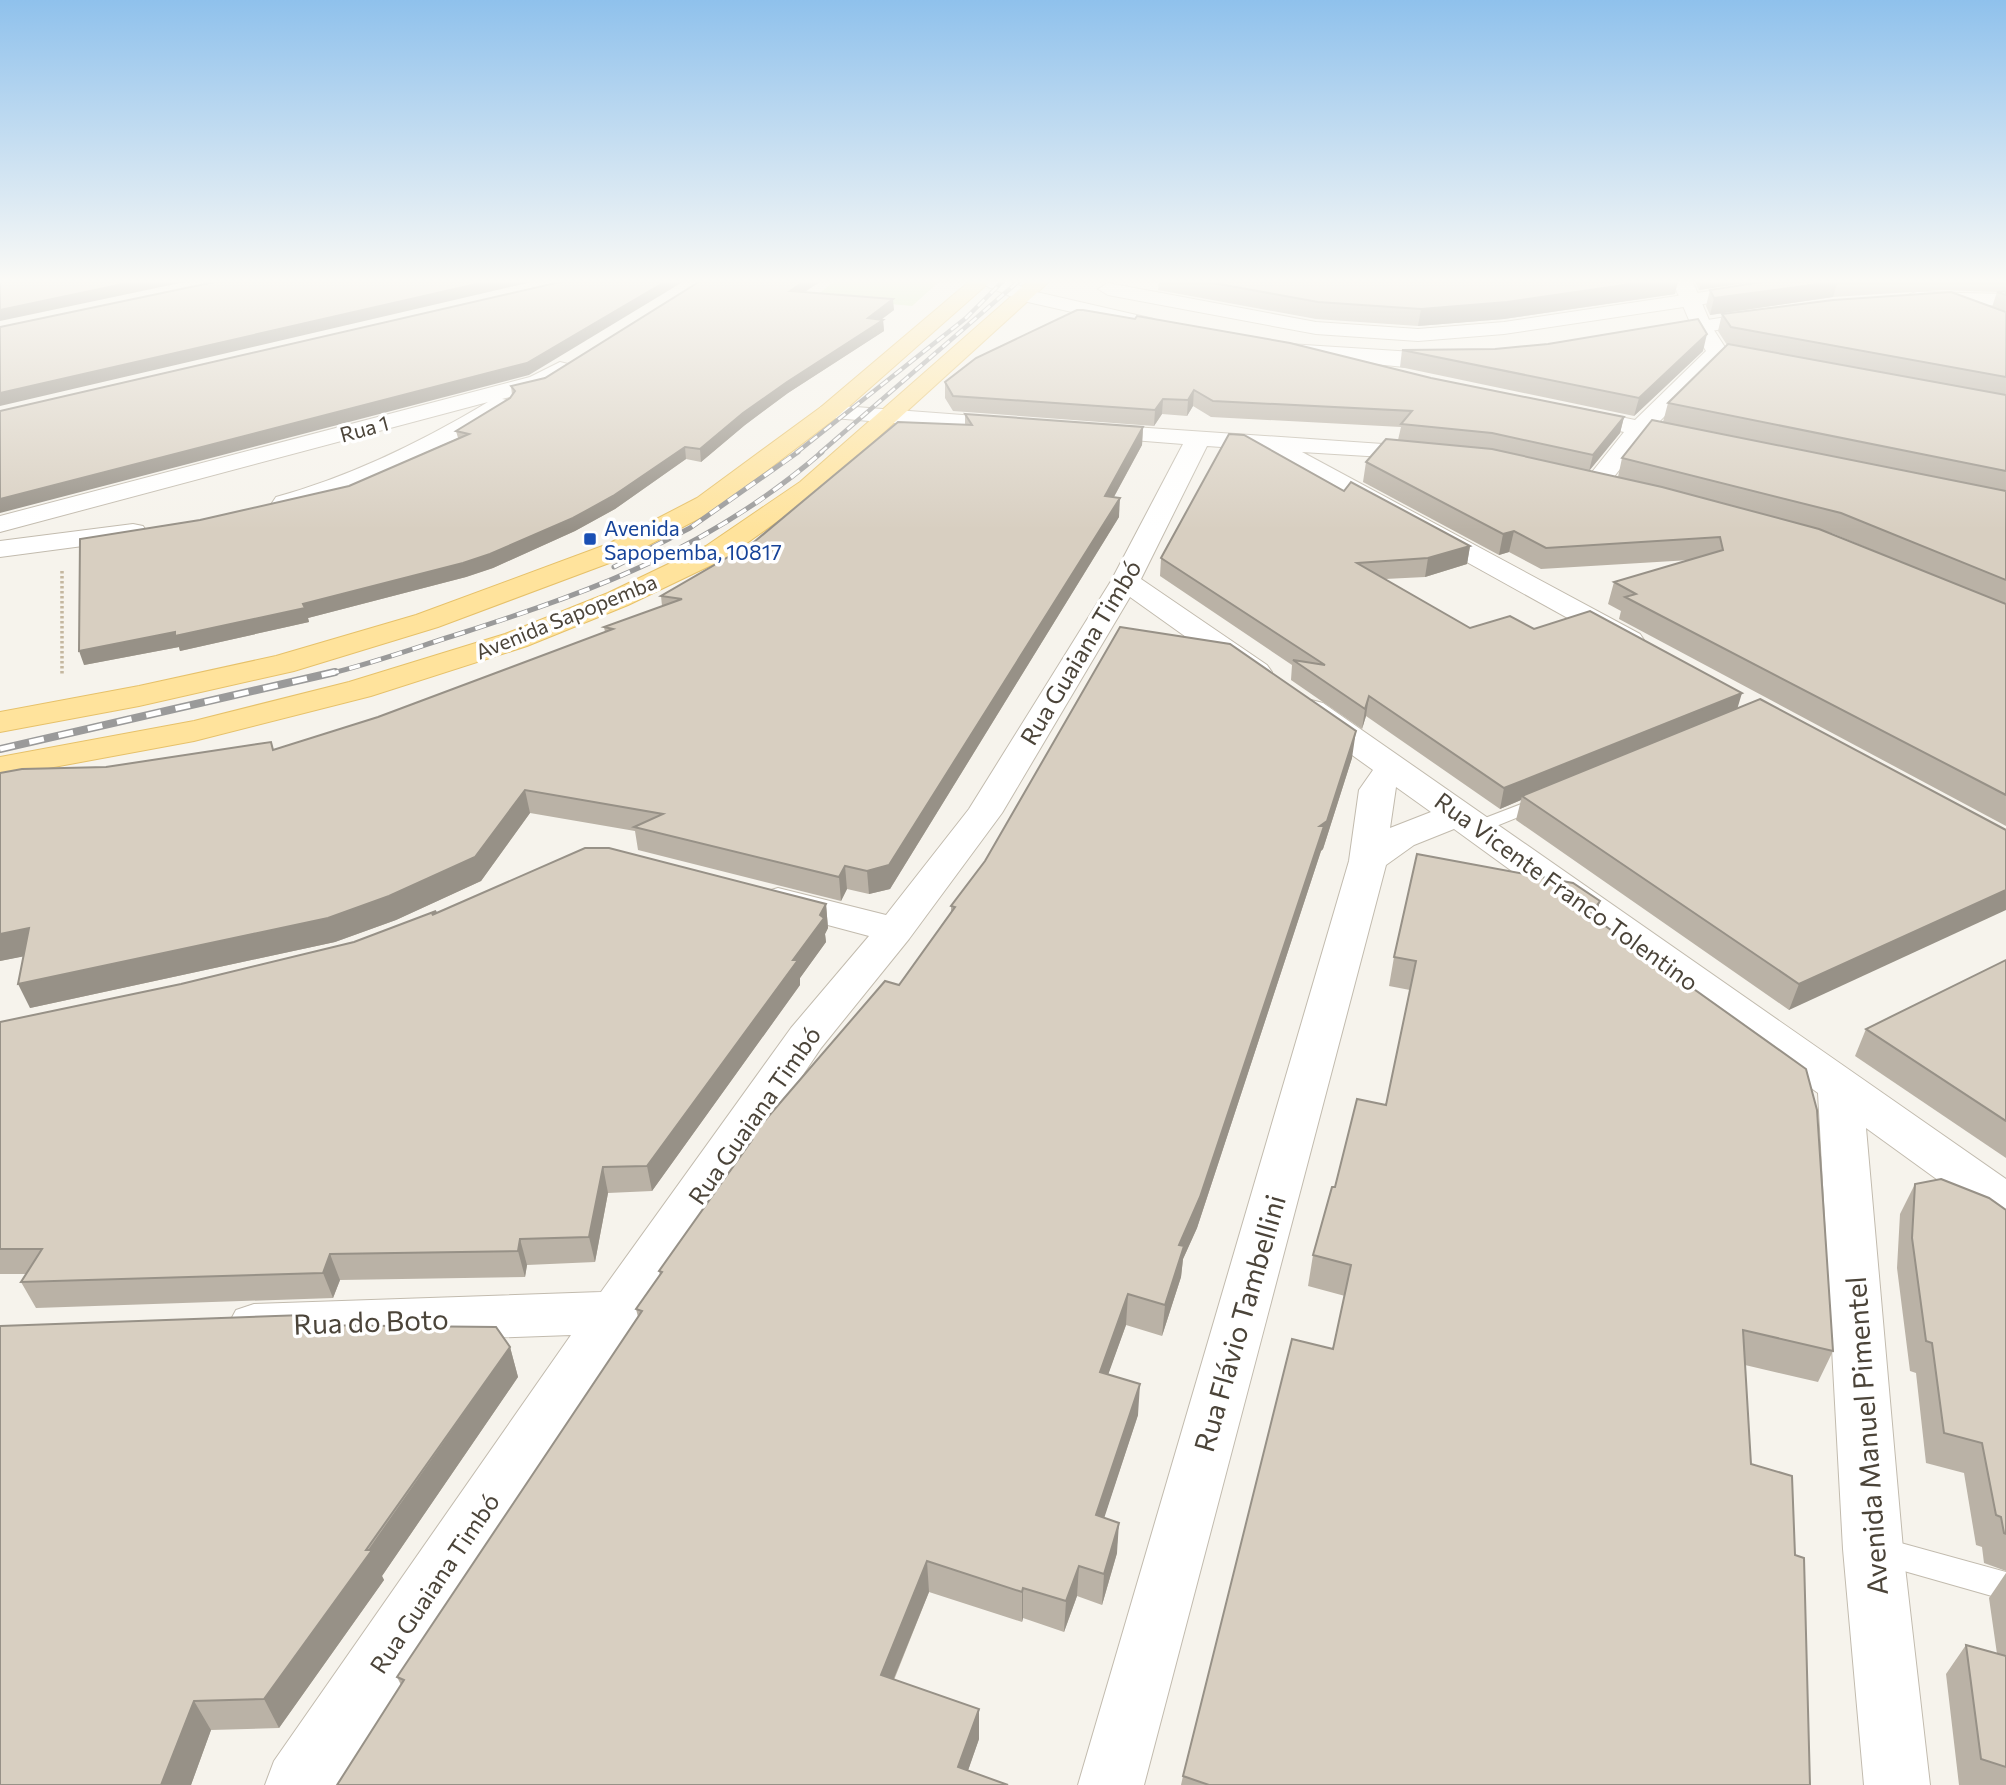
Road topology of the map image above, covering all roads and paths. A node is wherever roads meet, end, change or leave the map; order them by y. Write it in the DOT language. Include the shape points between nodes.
graph roads {
  1 [pos="569,363"];
  2 [pos="885,363"];
  3 [pos="950,363"];
  4 [pos="1362,363"];
  5 [pos="1457,363"];
  6 [pos="1706,363"];
  7 [pos="538,382"];
  8 [pos="1548,408"];
  9 [pos="829,411"];
  10 [pos="889,417"];
  11 [pos="1037,427"];
  12 [pos="1640,428"];
  13 [pos="1063,429"];
  14 [pos="1198,439"];
  15 [pos="1266,442"];
  16 [pos="1721,444"];
  17 [pos="1462,456"];
  18 [pos="1623,488"];
  19 [pos="260,509"];
  20 [pos="0,524"];
  21 [pos="153,529"];
  22 [pos="61,542"];
  23 [pos="0,549"];
  24 [pos="1125,581"];
  25 [pos="1651,652"];
  26 [pos="63,710"];
  27 [pos="0,722"];
  28 [pos="0,767"];
  29 [pos="1398,771"];
  30 [pos="1554,796"];
  31 [pos="1469,821"];
  32 [pos="1368,861"];
  33 [pos="748,893"];
  34 [pos="895,930"];
  35 [pos="1840,1087"];
  36 [pos="2006,1204"];
  37 [pos="615,1312"];
  38 [pos="210,1326"];
  39 [pos="1872,1549"];
  40 [pos="2006,1586"];
  41 [pos="298,1785"];
  42 [pos="1111,1785"];
  43 [pos="1897,1785"];
  1 -- 7 [label="street, Rua 1"];
  2 -- 9 [label="main road, Avenida Sapopemba"];
  3 -- 10 [label="main road, Avenida Sapopemba"];
  4 -- 5 [label="street" via="1421,374"];
  6 -- 12 [label="street"];
  7 -- 19 [label="street" via="447,438 378,473"];
  7 -- 20 [label="street, Rua 1"];
  8 -- 12 [label="street"];
  9 -- 10 [label="street"];
  9 -- 26 [label="main road, Avenida Sapopemba" via="706,504 587,563 427,621 283,664"];
  10 -- 11 [label="street"];
  10 -- 28 [label="main road, Avenida Sapopemba" via="808,487 716,552 618,599 516,640 360,689 194,731"];
  12 -- 16 [label="street"];
  12 -- 18 [label="street" via="1586,479"];
  13 -- 14 [label="street"];
  14 -- 15 [label="street"];
  14 -- 24 [label="street, Rua Guaiana Timbó"];
  15 -- 17 [label="street"];
  15 -- 25 [label="street"];
  21 -- 22 [label="street"];
  22 -- 23 [label="street"];
  22 -- 26 [label="path"];
  24 -- 29 [label="street, Rua Vicente Franco Tolentino"];
  24 -- 34 [label="street, Rua Guaiana Timbó" via="984,813"];
  26 -- 27 [label="main road, Avenida Sapopemba"];
  29 -- 31 [label="street, Rua Vicente Franco Tolentino"];
  29 -- 32 [label="street, Rua Flávio Tambellini" via="1386,777 1377,790"];
  30 -- 31 [label="lane"];
  31 -- 32 [label="street" via="1406,833"];
  31 -- 35 [label="street, Rua Vicente Franco Tolentino"];
  32 -- 42 [label="street, Rua Flávio Tambellini"];
  33 -- 34 [label="street"];
  34 -- 37 [label="street, Rua Guaiana Timbó" via="806,1038"];
  35 -- 36 [label="street, Rua Vicente Franco Tolentino"];
  35 -- 39 [label="street, Avenida Manuel Pimentel"];
  37 -- 38 [label="street, Rua do Boto"];
  37 -- 41 [label="street, Rua Guaiana Timbó"];
  39 -- 40 [label="lane"];
  39 -- 43 [label="street, Avenida Manuel Pimentel"];
}
